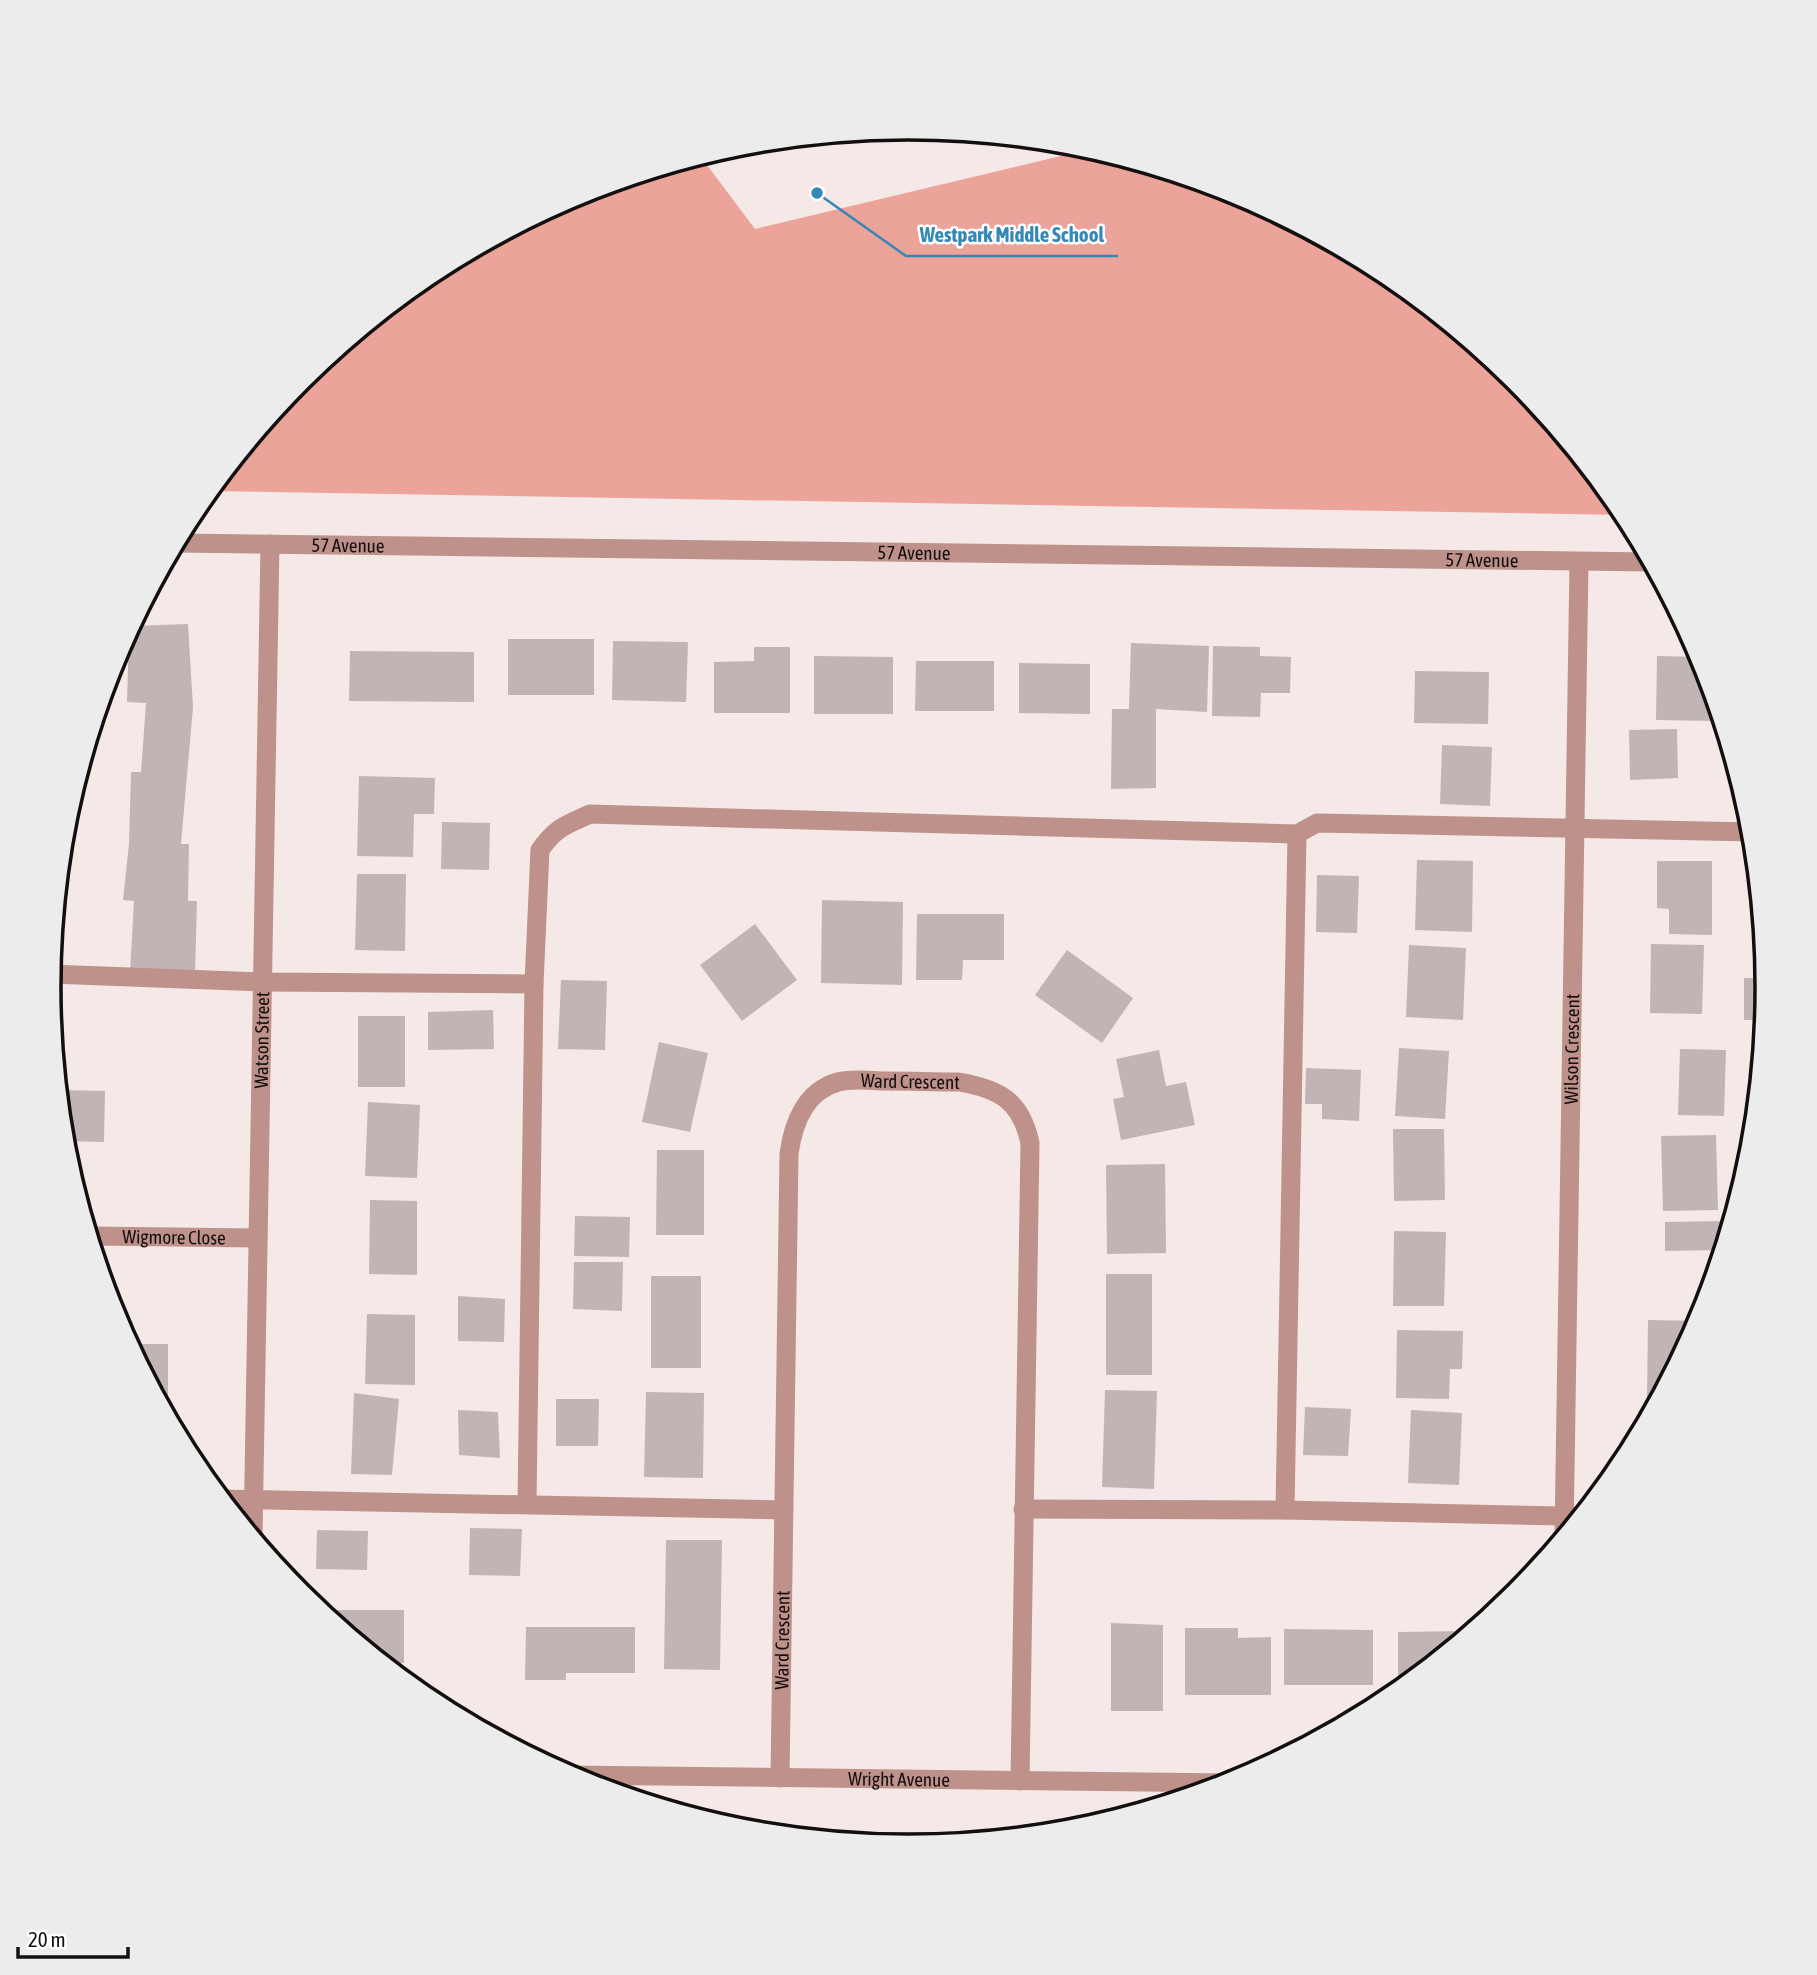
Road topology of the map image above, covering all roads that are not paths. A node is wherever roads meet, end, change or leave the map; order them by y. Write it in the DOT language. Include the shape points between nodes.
graph roads {
  1 [pos="188,543"];
  2 [pos="270,544"];
  3 [pos="1579,562"];
  4 [pos="1641,562"];
  5 [pos="1575,829"];
  6 [pos="1741,832"];
  7 [pos="1297,834"];
  8 [pos="61,974"];
  9 [pos="263,982"];
  10 [pos="534,985"];
  11 [pos="99,1236"];
  12 [pos="258,1238"];
  13 [pos="233,1499"];
  14 [pos="254,1500"];
  15 [pos="527,1504"];
  16 [pos="1023,1509"];
  17 [pos="784,1510"];
  18 [pos="1285,1510"];
  19 [pos="1564,1516"];
  20 [pos="1564,1523"];
  21 [pos="253,1524"];
  22 [pos="598,1775"];
  23 [pos="780,1778"];
  24 [pos="1020,1781"];
  25 [pos="1200,1783"];
  1 -- 2 [label="street, 57 Avenue"];
  2 -- 3 [label="street, 57 Avenue"];
  2 -- 9 [label="street, Watson Street"];
  3 -- 4 [label="street, 57 Avenue"];
  3 -- 5 [label="street, Wilson Crescent"];
  5 -- 6 [label="street"];
  5 -- 7 [label="street" via="1317,823"];
  5 -- 19 [label="street, Wilson Crescent"];
  7 -- 10 [label="street" via="590,814 551,835 540,850"];
  7 -- 18 [label="street"];
  8 -- 9 [label="street"];
  9 -- 10 [label="street"];
  9 -- 12 [label="street, Watson Street"];
  10 -- 15 [label="street"];
  11 -- 12 [label="street, Wigmore Close"];
  12 -- 14 [label="street, Watson Street"];
  13 -- 14 [label="street"];
  14 -- 15 [label="street"];
  14 -- 21 [label="street, Watson Street"];
  15 -- 17 [label="street"];
  16 -- 17 [label="street, Ward Crescent" via="1030,1143 1026,1127 1012,1103 975,1084 856,1080 823,1089 799,1115 792,1133"];
  16 -- 18 [label="street"];
  16 -- 24 [label="street, Ward Crescent"];
  17 -- 23 [label="street, Ward Crescent"];
  18 -- 19 [label="street"];
  19 -- 20 [label="street, Wilson Crescent"];
  22 -- 23 [label="street, Wright Avenue"];
  23 -- 24 [label="street, Wright Avenue"];
  24 -- 25 [label="street, Wright Avenue"];
}
